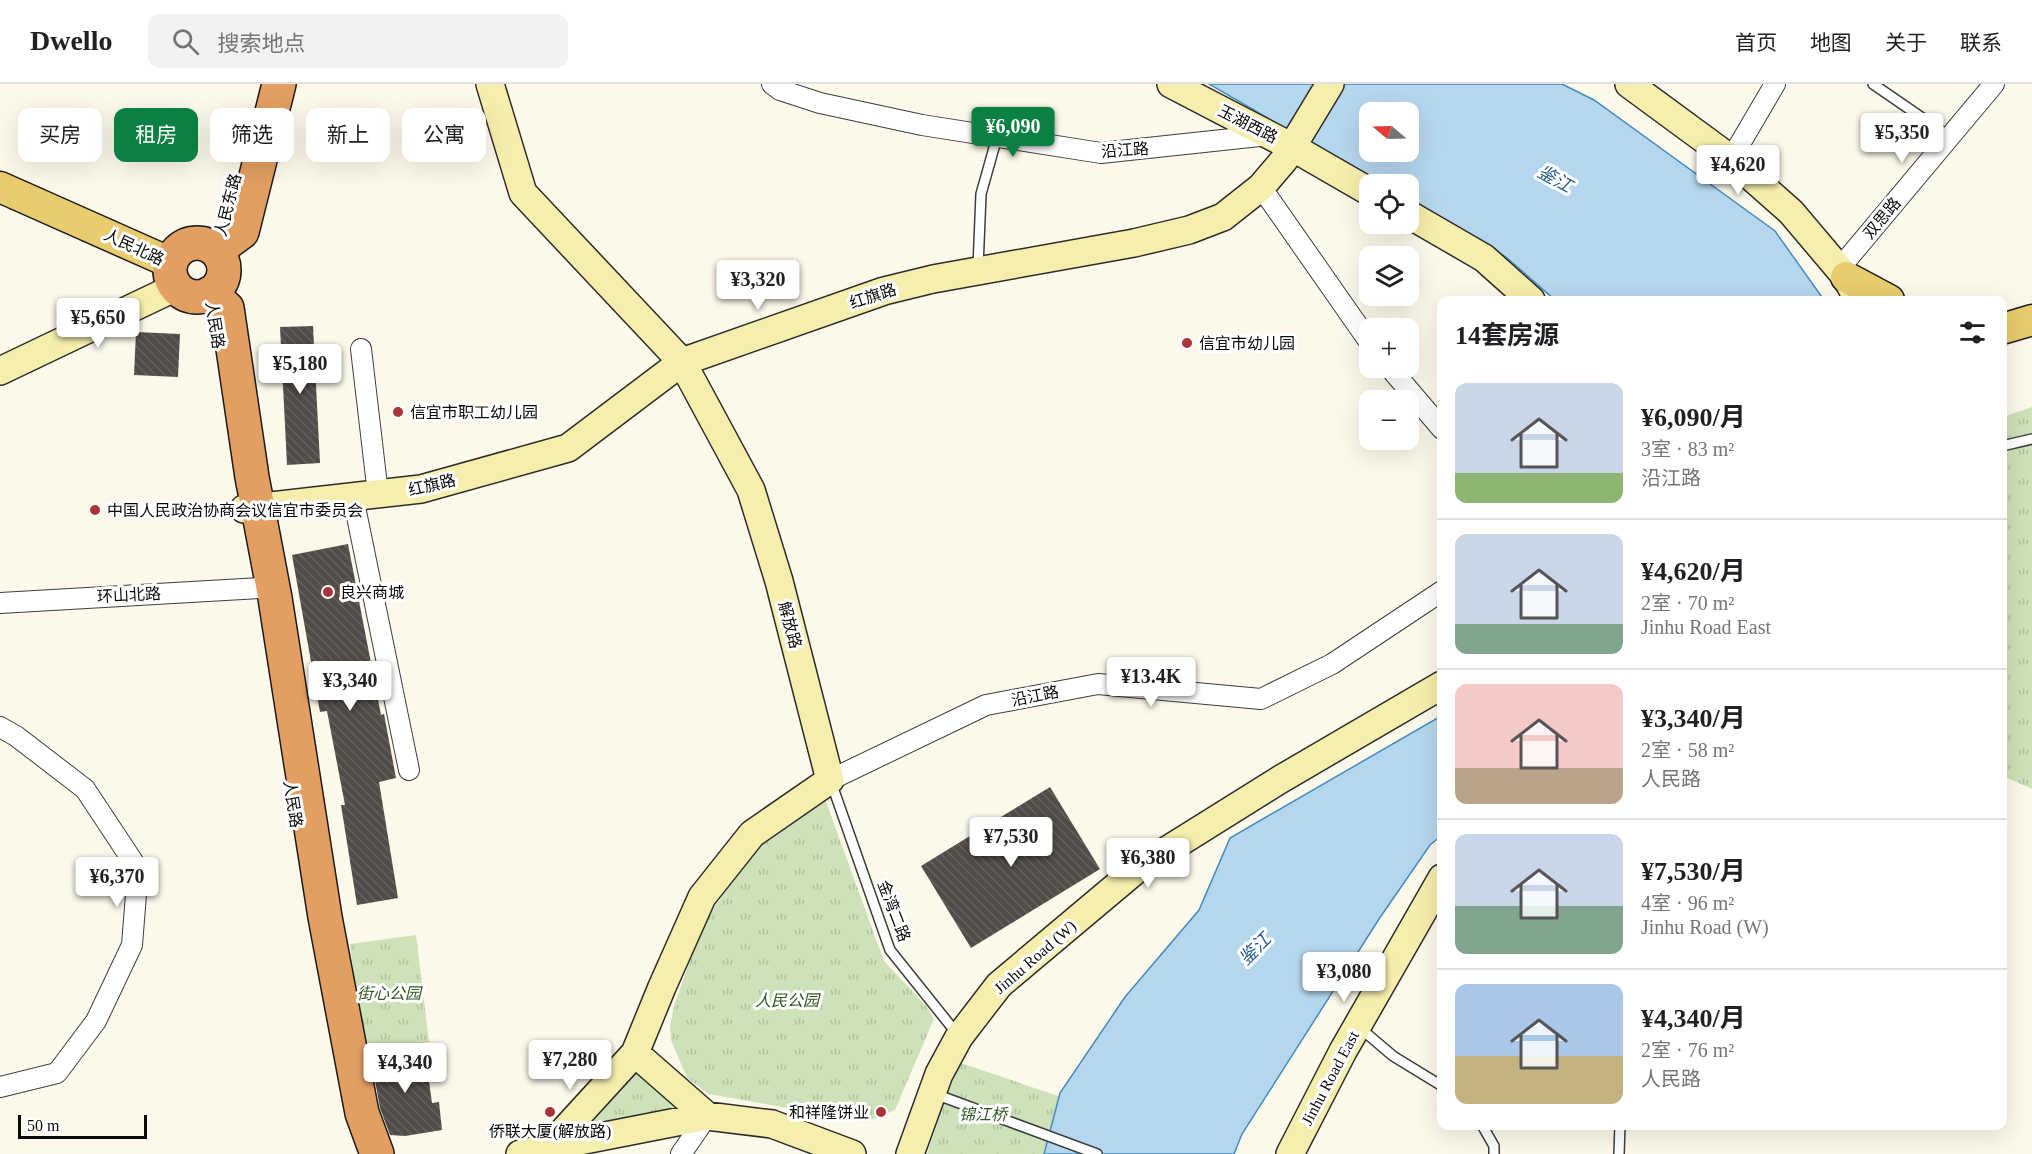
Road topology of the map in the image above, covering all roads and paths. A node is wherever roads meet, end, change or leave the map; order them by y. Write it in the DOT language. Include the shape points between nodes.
graph roads {
  1 [pos="258,84"];
  2 [pos="279,84"];
  3 [pos="490,84"];
  4 [pos="772,84"];
  5 [pos="1171,84"];
  6 [pos="1330,84"];
  7 [pos="1629,84"];
  8 [pos="1775,84"];
  9 [pos="1873,84"];
  10 [pos="1994,84"];
  11 [pos="997,137"];
  12 [pos="1950,137"];
  13 [pos="1281,141"];
  14 [pos="1731,159"];
  15 [pos="1359,186"];
  16 [pos="0,187"];
  17 [pos="1261,187"];
  18 [pos="0,197"];
  19 [pos="1419,220"];
  20 [pos="216,251"];
  21 [pos="978,271"];
  22 [pos="173,275"];
  23 [pos="1848,282"];
  24 [pos="210,292"];
  25 [pos="1527,296"];
  26 [pos="1880,296"];
  27 [pos="2032,319"];
  28 [pos="2007,320"];
  29 [pos="1359,327"];
  30 [pos="2007,327"];
  31 [pos="2032,341"];
  32 [pos="2007,346"];
  33 [pos="362,349"];
  34 [pos="682,362"];
  35 [pos="0,371"];
  36 [pos="1399,378"];
  37 [pos="1437,423"];
  38 [pos="2032,439"];
  39 [pos="2007,445"];
  40 [pos="365,496"];
  41 [pos="251,508"];
  42 [pos="259,588"];
  43 [pos="1437,594"];
  44 [pos="0,603"];
  45 [pos="1437,688"];
  46 [pos="0,727"];
  47 [pos="409,770"];
  48 [pos="830,780"];
  49 [pos="1437,887"];
  50 [pos="1357,1025"];
  51 [pos="960,1036"];
  52 [pos="635,1053"];
  53 [pos="1437,1083"];
  54 [pos="0,1087"];
  55 [pos="932,1093"];
  56 [pos="707,1116"];
  57 [pos="1485,1130"];
  58 [pos="1620,1130"];
  59 [pos="548,1150"];
  60 [pos="362,1154"];
  61 [pos="377,1154"];
  62 [pos="520,1154"];
  63 [pos="681,1154"];
  64 [pos="852,1154"];
  65 [pos="910,1154"];
  66 [pos="1096,1154"];
  67 [pos="1290,1154"];
  68 [pos="1494,1154"];
  69 [pos="1619,1154"];
  1 -- 20 [label="highway, 人民东路"];
  2 -- 20 [label="highway, 人民东路" via="242,232"];
  3 -- 34 [label="street, 解放路" via="523,193"];
  4 -- 11 [label="street, 沿江路" via="820,104"];
  5 -- 13 [label="street, 玉湖西路"];
  6 -- 13 [label="street, 红旗路"];
  7 -- 14 [label="street"];
  8 -- 14 [label="street"];
  9 -- 12 [label="lane"];
  10 -- 12 [label="street, 双思路"];
  11 -- 13 [label="street, 沿江路" via="1101,153"];
  11 -- 21 [label="lane" via="981,195"];
  12 -- 23 [label="street, 双思路"];
  13 -- 15 [label="street"];
  13 -- 17 [label="street, 红旗路" via="1284,160"];
  14 -- 23 [label="street" via="1791,212"];
  16 -- 22 [label="main road, 人民北路"];
  17 -- 21 [label="street, 红旗路" via="1223,217 1189,230"];
  17 -- 29 [label="street"];
  18 -- 22 [label="main road, 人民北路"];
  19 -- 25 [label="street" via="1484,258"];
  20 -- 22 [label="highway" via="204,243 187,244 180,249"];
  20 -- 24 [label="highway" via="222,260 223,276"];
  21 -- 34 [label="street, 红旗路" via="884,291"];
  22 -- 24 [label="highway" via="190,296"];
  22 -- 35 [label="street"];
  23 -- 26 [label="main road"];
  24 -- 41 [label="highway, 人民路"];
  27 -- 28 [label="main road"];
  27 -- 30 [label="main road"];
  31 -- 32 [label="main road"];
  33 -- 40 [label="street"];
  34 -- 40 [label="street, 红旗路" via="568,448 421,489"];
  34 -- 48 [label="street, 解放路" via="752,490"];
  36 -- 37 [label="street"];
  38 -- 39 [label="lane"];
  40 -- 41 [label="street, 红旗路"];
  40 -- 47 [label="street"];
  41 -- 42 [label="highway, 人民路"];
  41 -- 61 [label="highway, 人民路" via="275,598 327,928 362,1113"];
  42 -- 44 [label="street, 环山北路"];
  42 -- 60 [label="highway, 人民路" via="311,919 348,1117"];
  43 -- 48 [label="street, 沿江路" via="1332,664 1261,699 1098,684 986,705"];
  45 -- 51 [label="street, Jinhu Road (W)" via="1137,869 999,985"];
  46 -- 54 [label="street" via="85,789 138,868 132,945 96,1021 57,1073"];
  48 -- 51 [label="lane, 金湾二路" via="891,950"];
  48 -- 52 [label="street" via="752,834 702,897"];
  49 -- 50 [label="street, Jinhu Road East"];
  50 -- 53 [label="lane" via="1393,1056"];
  50 -- 67 [label="street, Jinhu Road East"];
  51 -- 55 [label="street, Jinhu Road (W)"];
  52 -- 56 [label="street"];
  52 -- 59 [label="street"];
  55 -- 65 [label="street, Jinhu Road (W)"];
  55 -- 66 [label="lane"];
  56 -- 59 [label="street"];
  56 -- 63 [label="street"];
  56 -- 64 [label="street" via="772,1124"];
  57 -- 68 [label="lane"];
  58 -- 69 [label="lane"];
  59 -- 62 [label="street"];
}
